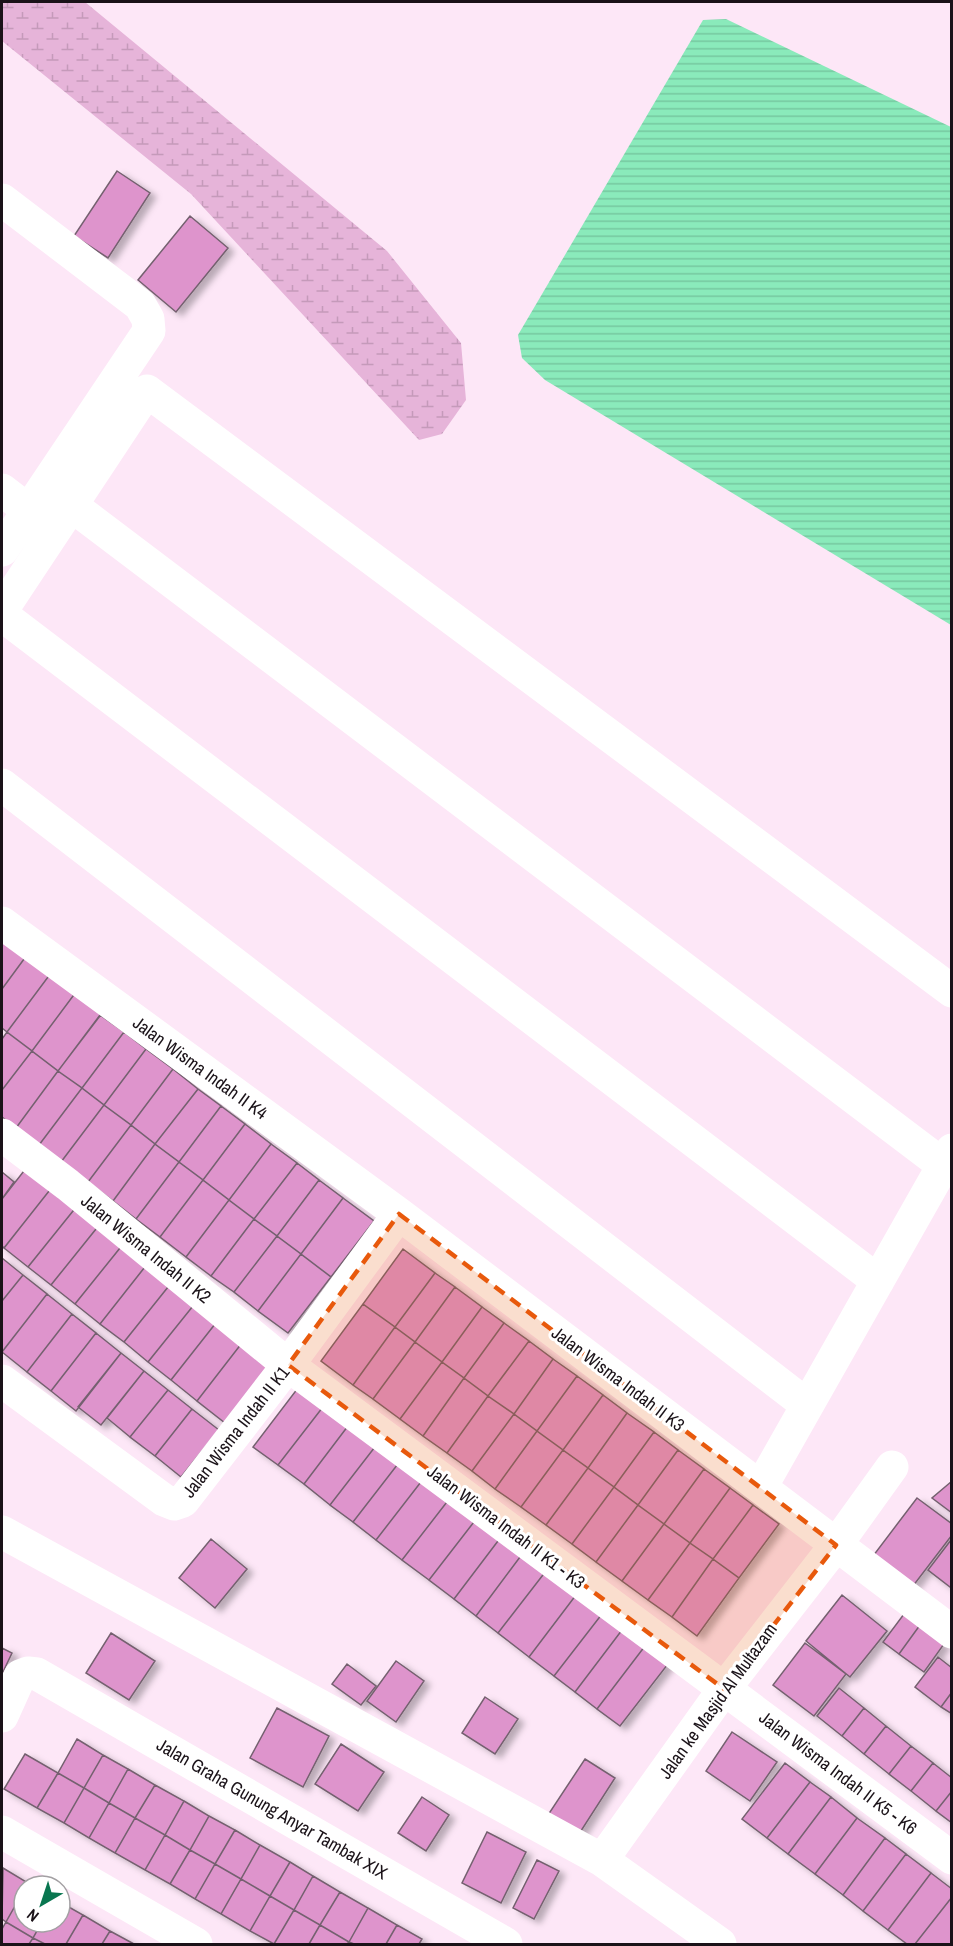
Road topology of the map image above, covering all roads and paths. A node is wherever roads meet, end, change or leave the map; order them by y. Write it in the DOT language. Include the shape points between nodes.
graph roads {
  1 [pos="2,200"];
  2 [pos="2,490"];
  3 [pos="71,505"];
  4 [pos="28,510"];
  5 [pos="2,550"];
  6 [pos="2,610"];
  7 [pos="2,615"];
  8 [pos="2,785"];
  9 [pos="2,923"];
  10 [pos="951,992"];
  11 [pos="2,1135"];
  12 [pos="947,1158"];
  13 [pos="399,1214"];
  14 [pos="878,1281"];
  15 [pos="288,1365"];
  16 [pos="2,1381"];
  17 [pos="807,1405"];
  18 [pos="892,1467"];
  19 [pos="761,1487"];
  20 [pos="2,1532"];
  21 [pos="836,1545"];
  22 [pos="951,1632"];
  23 [pos="724,1689"];
  24 [pos="2,1716"];
  25 [pos="2,1832"];
  26 [pos="951,1858"];
  27 [pos="602,1860"];
  28 [pos="196,1944"];
  29 [pos="506,1944"];
  30 [pos="720,1944"];
  1 -- 4 [label="street" via="140,305 150,331"];
  2 -- 4 [label="street"];
  3 -- 6 [label="street"];
  3 -- 10 [label="street" via="147,391"];
  3 -- 12 [label="street"];
  4 -- 5 [label="street"];
  7 -- 14 [label="street"];
  8 -- 17 [label="street"];
  9 -- 13 [label="street, Jalan Wisma Indah II K4"];
  11 -- 15 [label="street, Jalan Wisma Indah II K2"];
  12 -- 14 [label="street"];
  13 -- 15 [label="street, Jalan Wisma Indah II K1"];
  13 -- 19 [label="street, Jalan Wisma Indah II K3"];
  14 -- 17 [label="street"];
  15 -- 16 [label="street, Jalan Wisma Indah II K1" via="183,1501 174,1504"];
  15 -- 23 [label="street, Jalan Wisma Indah II K1 - K3"];
  17 -- 19 [label="street"];
  18 -- 21 [label="street, Jalan ke Masjid Al Multazam"];
  19 -- 21 [label="street, Jalan Wisma Indah II K3"];
  20 -- 27 [label="street"];
  21 -- 22 [label="street, Jalan Wisma Indah II K3"];
  21 -- 23 [label="street, Jalan ke Masjid Al Multazam"];
  23 -- 26 [label="street, Jalan Wisma Indah II K5 - K6"];
  23 -- 27 [label="street, Jalan ke Masjid Al Multazam"];
  24 -- 29 [label="street, Jalan Graha Gunung Anyar Tambak XIX" via="20,1676 37,1674"];
  25 -- 28 [label="street"];
  27 -- 30 [label="street"];
}
